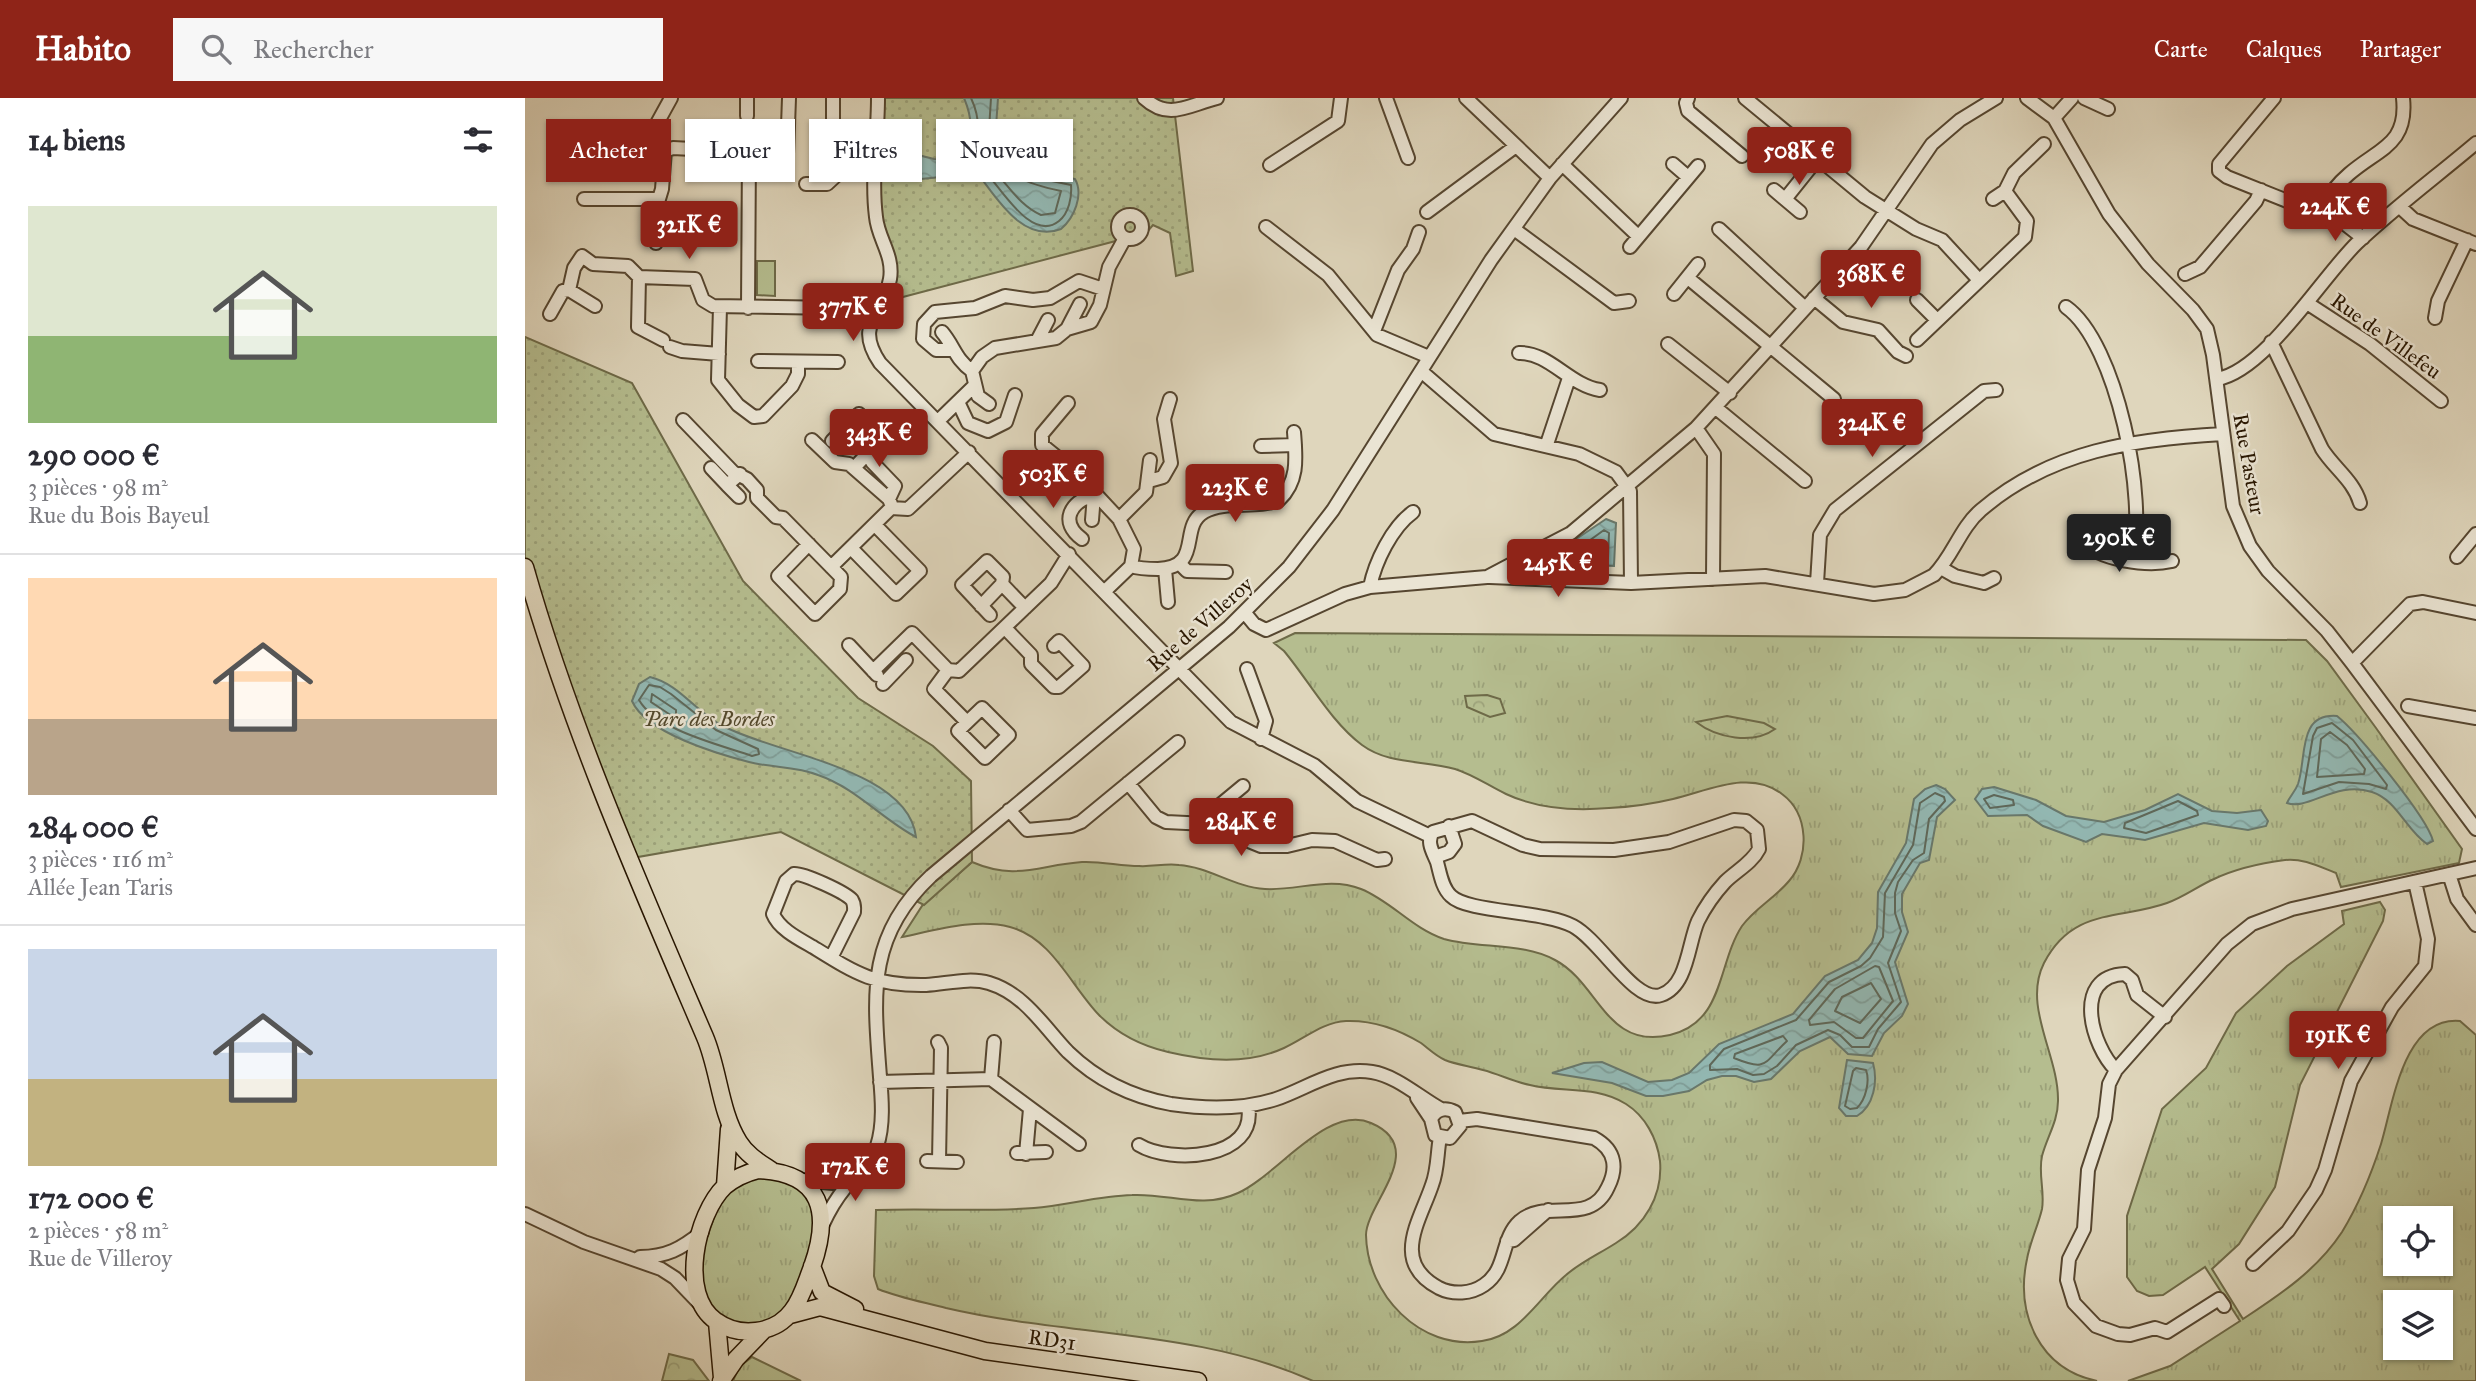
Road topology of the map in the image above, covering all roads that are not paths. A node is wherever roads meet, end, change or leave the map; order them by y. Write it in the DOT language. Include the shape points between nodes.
graph roads {
  1 [pos="671,98"];
  2 [pos="747,98"];
  3 [pos="789,98"];
  4 [pos="833,98"];
  5 [pos="878,98"];
  6 [pos="1144,98"];
  7 [pos="1217,98"];
  8 [pos="1341,98"];
  9 [pos="1385,98"];
  10 [pos="1467,98"];
  11 [pos="1621,98"];
  12 [pos="1688,98"];
  13 [pos="1745,98"];
  14 [pos="1996,98"];
  15 [pos="2027,98"];
  16 [pos="2072,98"];
  17 [pos="2084,98"];
  18 [pos="2274,98"];
  19 [pos="2403,98"];
  20 [pos="1198,100"];
  21 [pos="2108,109"];
  22 [pos="747,116"];
  23 [pos="2054,118"];
  24 [pos="659,119"];
  25 [pos="788,119"];
  26 [pos="832,119"];
  27 [pos="877,119"];
  28 [pos="2476,143"];
  29 [pos="2044,144"];
  30 [pos="1516,146"];
  31 [pos="1742,156"];
  32 [pos="1408,158"];
  33 [pos="1818,158"];
  34 [pos="1562,164"];
  35 [pos="1673,164"];
  36 [pos="1270,165"];
  37 [pos="1697,166"];
  38 [pos="1688,177"];
  39 [pos="1550,178"];
  40 [pos="662,182"];
  41 [pos="749,182"];
  42 [pos="829,182"];
  43 [pos="876,182"];
  44 [pos="806,184"];
  45 [pos="1775,190"];
  46 [pos="2261,190"];
  47 [pos="2005,191"];
  48 [pos="1786,198"];
  49 [pos="584,199"];
  50 [pos="658,199"];
  51 [pos="1993,199"];
  52 [pos="2400,207"];
  53 [pos="1885,210"];
  54 [pos="1427,212"];
  55 [pos="1800,212"];
  56 [pos="2318,213"];
  57 [pos="1266,227"];
  58 [pos="1514,229"];
  59 [pos="1719,229"];
  60 [pos="1419,232"];
  61 [pos="1639,236"];
  62 [pos="1125,238"];
  63 [pos="2363,238"];
  64 [pos="2471,242"];
  65 [pos="656,243"];
  66 [pos="1630,247"];
  67 [pos="1698,264"];
  68 [pos="2185,274"];
  69 [pos="639,277"];
  70 [pos="1688,278"];
  71 [pos="1979,280"];
  72 [pos="1103,289"];
  73 [pos="569,290"];
  74 [pos="1674,294"];
  75 [pos="1629,301"];
  76 [pos="1809,303"];
  77 [pos="2307,303"];
  78 [pos="1080,304"];
  79 [pos="595,306"];
  80 [pos="720,307"];
  81 [pos="1904,307"];
  82 [pos="2066,307"];
  83 [pos="748,308"];
  84 [pos="550,314"];
  85 [pos="874,316"];
  86 [pos="2435,318"];
  87 [pos="1048,320"];
  88 [pos="1937,320"];
  89 [pos="1067,329"];
  90 [pos="1374,331"];
  91 [pos="941,332"];
  92 [pos="1917,340"];
  93 [pos="1037,341"];
  94 [pos="2271,342"];
  95 [pos="1771,346"];
  96 [pos="1671,349"];
  97 [pos="953,350"];
  98 [pos="1518,353"];
  99 [pos="719,354"];
  100 [pos="1898,357"];
  101 [pos="1429,358"];
  102 [pos="758,361"];
  103 [pos="798,362"];
  104 [pos="838,362"];
  105 [pos="972,371"];
  106 [pos="1421,371"];
  107 [pos="1569,377"];
  108 [pos="2217,379"];
  109 [pos="974,386"];
  110 [pos="1600,390"];
  111 [pos="1996,390"];
  112 [pos="1730,393"];
  113 [pos="1015,394"];
  114 [pos="1170,399"];
  115 [pos="1835,399"];
  116 [pos="2441,401"];
  117 [pos="1068,403"];
  118 [pos="959,404"];
  119 [pos="989,404"];
  120 [pos="1716,408"];
  121 [pos="683,421"];
  122 [pos="938,421"];
  123 [pos="1696,428"];
  124 [pos="2223,434"];
  125 [pos="812,440"];
  126 [pos="832,441"];
  127 [pos="2127,442"];
  128 [pos="1547,444"];
  129 [pos="1261,446"];
  130 [pos="969,452"];
  131 [pos="1150,460"];
  132 [pos="872,463"];
  133 [pos="1090,465"];
  134 [pos="711,468"];
  135 [pos="854,468"];
  136 [pos="740,474"];
  137 [pos="1149,481"];
  138 [pos="1805,481"];
  139 [pos="727,485"];
  140 [pos="1629,486"];
  141 [pos="1091,489"];
  142 [pos="739,497"];
  143 [pos="890,503"];
  144 [pos="2360,503"];
  145 [pos="1413,512"];
  146 [pos="1119,519"];
  147 [pos="1092,520"];
  148 [pos="875,525"];
  149 [pos="2476,534"];
  150 [pos="1082,539"];
  151 [pos="2082,541"];
  152 [pos="809,544"];
  153 [pos="851,548"];
  154 [pos="1069,554"];
  155 [pos="2457,557"];
  156 [pos="2132,560"];
  157 [pos="2172,561"];
  158 [pos="1179,563"];
  159 [pos="1131,566"];
  160 [pos="831,567"];
  161 [pos="525,568"];
  162 [pos="1941,568"];
  163 [pos="1165,569"];
  164 [pos="1226,572"];
  165 [pos="1487,577"];
  166 [pos="1994,578"];
  167 [pos="1713,579"];
  168 [pos="1631,583"];
  169 [pos="1817,583"];
  170 [pos="1002,584"];
  171 [pos="1370,587"];
  172 [pos="1105,591"];
  173 [pos="1168,602"];
  174 [pos="1025,608"];
  175 [pos="1245,613"];
  176 [pos="2476,613"];
  177 [pos="1005,628"];
  178 [pos="849,645"];
  179 [pos="1054,646"];
  180 [pos="906,660"];
  181 [pos="2352,663"];
  182 [pos="1179,669"];
  183 [pos="1247,669"];
  184 [pos="948,670"];
  185 [pos="879,673"];
  186 [pos="2408,706"];
  187 [pos="2476,718"];
  188 [pos="967,722"];
  189 [pos="1261,739"];
  190 [pos="1178,741"];
  191 [pos="1128,783"];
  192 [pos="1243,786"];
  193 [pos="1009,810"];
  194 [pos="1207,824"];
  195 [pos="1449,826"];
  196 [pos="2476,829"];
  197 [pos="1430,836"];
  198 [pos="1435,856"];
  199 [pos="1385,859"];
  200 [pos="2476,868"];
  201 [pos="2453,873"];
  202 [pos="2415,882"];
  203 [pos="2473,921"];
  204 [pos="831,958"];
  205 [pos="876,981"];
  206 [pos="2165,1017"];
  207 [pos="937,1042"];
  208 [pos="994,1042"];
  209 [pos="2116,1070"];
  210 [pos="991,1079"];
  211 [pos="940,1081"];
  212 [pos="880,1082"];
  213 [pos="1415,1095"];
  214 [pos="1248,1106"];
  215 [pos="1030,1109"];
  216 [pos="1441,1109"];
  217 [pos="729,1116"];
  218 [pos="1431,1119"];
  219 [pos="1459,1121"];
  220 [pos="1440,1137"];
  221 [pos="1079,1144"];
  222 [pos="1139,1145"];
  223 [pos="1046,1153"];
  224 [pos="957,1162"];
  225 [pos="865,1166"];
  226 [pos="771,1170"];
  227 [pos="799,1180"];
  228 [pos="725,1186"];
  229 [pos="525,1214"];
  230 [pos="823,1224"];
  231 [pos="702,1232"];
  232 [pos="632,1257"];
  233 [pos="2253,1264"];
  234 [pos="812,1266"];
  235 [pos="702,1306"];
  236 [pos="2224,1306"];
  237 [pos="788,1316"];
  238 [pos="717,1322"];
  239 [pos="764,1330"];
  240 [pos="902,1330"];
  241 [pos="722,1380"];
  242 [pos="1198,1381"];
  1 -- 24 [label="street"];
  2 -- 22 [label="street"];
  3 -- 25 [label="street"];
  4 -- 26 [label="street"];
  5 -- 27 [label="street"];
  6 -- 20 [label="street" via="1168,112"];
  7 -- 20 [label="street"];
  8 -- 36 [label="street" via="1338,121"];
  9 -- 32 [label="street"];
  10 -- 30 [label="street"];
  11 -- 34 [label="street, Rue de Villeroy"];
  12 -- 31 [label="street" via="1688,111"];
  13 -- 33 [label="street"];
  14 -- 53 [label="street" via="1932,144"];
  15 -- 23 [label="street"];
  16 -- 23 [label="street"];
  17 -- 21 [label="street"];
  18 -- 46 [label="street" via="2218,167 2227,177"];
  19 -- 56 [label="street" via="2405,118 2395,136 2345,177"];
  23 -- 108 [label="street, Rue Pasteur" via="2109,214 2207,329"];
  28 -- 52 [label="street"];
  29 -- 47 [label="street" via="2014,173"];
  30 -- 39 [label="street"];
  30 -- 54 [label="street"];
  33 -- 48 [label="street"];
  33 -- 53 [label="street"];
  34 -- 39 [label="street, Rue de Villeroy"];
  34 -- 61 [label="street"];
  35 -- 38 [label="street"];
  37 -- 38 [label="street"];
  38 -- 61 [label="street"];
  39 -- 58 [label="street, Rue de Villeroy"];
  40 -- 50 [label="street"];
  41 -- 83 [label="street"];
  42 -- 44 [label="street"];
  43 -- 85 [label="street" via="876,217 891,269 890,283"];
  45 -- 48 [label="street"];
  46 -- 56 [label="street"];
  46 -- 68 [label="street" via="2200,267"];
  47 -- 51 [label="street"];
  47 -- 71 [label="street" via="2027,221 2027,232"];
  48 -- 55 [label="street"];
  49 -- 50 [label="street"];
  50 -- 65 [label="street"];
  52 -- 63 [label="street"];
  52 -- 64 [label="street" via="2413,219"];
  53 -- 71 [label="street" via="1942,240"];
  53 -- 76 [label="street" via="1861,247"];
  56 -- 63 [label="street" via="2355,229"];
  57 -- 90 [label="street" via="1328,275"];
  58 -- 75 [label="street" via="1614,303"];
  58 -- 101 [label="street, Rue de Villeroy"];
  59 -- 76 [label="street"];
  60 -- 90 [label="street"];
  61 -- 66 [label="street"];
  62 -- 72 [label="street"];
  63 -- 77 [label="street"];
  64 -- 86 [label="street" via="2438,301"];
  67 -- 70 [label="street"];
  69 -- 73 [label="street" via="628,266 593,264 585,250 574,268"];
  69 -- 80 [label="street" via="695,279 703,300"];
  69 -- 99 [label="street" via="638,327 682,351"];
  70 -- 74 [label="street"];
  70 -- 95 [label="street"];
  71 -- 88 [label="street"];
  72 -- 89 [label="street" via="1091,321"];
  72 -- 97 [label="street" via="1079,281 1050,298 1005,296 975,308 935,312 924,324 923,339 936,350"];
  73 -- 79 [label="street"];
  73 -- 84 [label="street" via="560,293"];
  76 -- 95 [label="street"];
  76 -- 100 [label="street" via="1843,322 1878,330"];
  77 -- 94 [label="street"];
  77 -- 116 [label="street, Rue de Villefeu" via="2370,344"];
  78 -- 89 [label="street"];
  80 -- 83 [label="street"];
  80 -- 99 [label="street"];
  81 -- 88 [label="street" via="1918,297"];
  82 -- 127 [label="street" via="2079,316 2104,366"];
  83 -- 85 [label="street" via="837,308"];
  85 -- 122 [label="street" via="868,334 872,351"];
  87 -- 93 [label="street"];
  88 -- 92 [label="street"];
  89 -- 93 [label="street" via="1056,338"];
  90 -- 101 [label="street"];
  91 -- 97 [label="street"];
  93 -- 105 [label="street" via="989,351"];
  94 -- 108 [label="street" via="2232,374"];
  94 -- 144 [label="street" via="2322,449 2351,484"];
  95 -- 112 [label="street"];
  95 -- 115 [label="street"];
  96 -- 112 [label="street"];
  97 -- 105 [label="street"];
  98 -- 107 [label="street" via="1532,352"];
  99 -- 103 [label="street" via="721,387 747,413 759,418 792,386"];
  101 -- 106 [label="street, Rue de Villeroy"];
  102 -- 103 [label="street"];
  103 -- 104 [label="street"];
  105 -- 109 [label="street"];
  106 -- 128 [label="street" via="1494,434"];
  106 -- 175 [label="street, Rue de Villeroy" via="1333,510 1289,567"];
  107 -- 110 [label="street" via="1585,388"];
  107 -- 128 [label="street"];
  108 -- 124 [label="street, Rue Pasteur"];
  109 -- 118 [label="street"];
  109 -- 119 [label="street"];
  111 -- 169 [label="street" via="1984,391 1835,510 1822,526"];
  112 -- 120 [label="street"];
  113 -- 118 [label="street" via="1006,422 988,430 968,422"];
  114 -- 137 [label="street" via="1164,419 1171,463 1163,477"];
  117 -- 141 [label="street" via="1042,434 1042,445 1063,462 1075,480"];
  118 -- 122 [label="street"];
  120 -- 123 [label="street"];
  120 -- 138 [label="street"];
  121 -- 136 [label="street"];
  122 -- 130 [label="street"];
  123 -- 140 [label="street"];
  123 -- 167 [label="street" via="1714,454"];
  124 -- 127 [label="street"];
  124 -- 181 [label="street, Rue Pasteur" via="2233,506 2250,546"];
  125 -- 135 [label="street" via="835,462"];
  126 -- 135 [label="street" via="859,414 882,438"];
  127 -- 156 [label="street" via="2137,513"];
  127 -- 162 [label="street" via="2079,454 2027,478 1981,510"];
  128 -- 140 [label="street" via="1599,463"];
  129 -- 158 [label="street" via="1294,438 1295,473 1287,493 1270,503 1205,512 1194,524 1188,551"];
  130 -- 143 [label="street" via="908,509"];
  130 -- 154 [label="street"];
  131 -- 137 [label="street"];
  132 -- 143 [label="street" via="893,482"];
  133 -- 141 [label="street"];
  134 -- 139 [label="street"];
  135 -- 143 [label="street"];
  136 -- 139 [label="street"];
  136 -- 152 [label="street" via="757,489 757,498"];
  137 -- 146 [label="street" via="1143,496"];
  139 -- 142 [label="street"];
  140 -- 165 [label="street" via="1571,533"];
  140 -- 168 [label="street"];
  141 -- 146 [label="street"];
  141 -- 147 [label="street"];
  141 -- 150 [label="street" via="1069,515 1071,528"];
  143 -- 148 [label="street"];
  145 -- 171 [label="street" via="1403,519 1377,563"];
  146 -- 159 [label="street" via="1134,549"];
  148 -- 153 [label="street"];
  148 -- 153 [label="street" via="920,571 912,579 896,594"];
  149 -- 155 [label="street"];
  151 -- 156 [label="street" via="2091,552"];
  152 -- 160 [label="street"];
  152 -- 160 [label="street" via="778,576 815,614 842,584"];
  153 -- 160 [label="street"];
  154 -- 172 [label="street"];
  154 -- 174 [label="street" via="1051,583"];
  156 -- 157 [label="street" via="2157,565"];
  158 -- 163 [label="street"];
  158 -- 164 [label="street" via="1187,571"];
  159 -- 163 [label="street"];
  159 -- 172 [label="street"];
  161 -- 217 [label="main road" via="629,859 710,1048"];
  162 -- 166 [label="street" via="1975,582"];
  162 -- 169 [label="street" via="1923,583 1890,594 1859,593"];
  163 -- 173 [label="street"];
  165 -- 168 [label="street"];
  165 -- 171 [label="street"];
  167 -- 168 [label="street"];
  167 -- 169 [label="street" via="1765,576"];
  170 -- 170 [label="street" via="1003,577 988,561 962,585 985,610"];
  170 -- 174 [label="street"];
  171 -- 175 [label="street" via="1266,630"];
  172 -- 182 [label="street"];
  174 -- 177 [label="street"];
  175 -- 182 [label="street, Rue de Villeroy"];
  176 -- 181 [label="street" via="2423,602 2410,604"];
  177 -- 179 [label="street" via="1031,655 1031,664 1053,687 1059,687 1083,666 1059,641"];
  177 -- 184 [label="street" via="959,671"];
  178 -- 185 [label="street"];
  180 -- 185 [label="street" via="893,673"];
  181 -- 196 [label="street, Rue Pasteur"];
  182 -- 189 [label="street" via="1231,722"];
  182 -- 193 [label="street, Rue de Villeroy"];
  183 -- 189 [label="street" via="1266,720"];
  184 -- 185 [label="street" via="912,633"];
  184 -- 188 [label="street" via="934,689"];
  186 -- 187 [label="street"];
  189 -- 197 [label="street" via="1314,765 1357,801"];
  190 -- 191 [label="street"];
  191 -- 193 [label="street" via="1072,826 1027,830"];
  191 -- 194 [label="street" via="1161,820"];
  192 -- 194 [label="street" via="1214,810"];
  193 -- 205 [label="street, Rue de Villeroy" via="908,899 885,939"];
  194 -- 199 [label="street" via="1261,846 1324,840"];
  195 -- 197 [label="street"];
  195 -- 198 [label="street" via="1455,840 1453,849"];
  195 -- 198 [label="street" via="1472,821 1523,845 1586,851 1669,842 1739,820 1757,830 1761,842 1756,855 1704,909 1676,984 1655,996 1632,987 1602,948 1564,922 1453,899"];
  197 -- 198 [label="street"];
  200 -- 201 [label="street"];
  201 -- 202 [label="street"];
  201 -- 203 [label="street"];
  202 -- 206 [label="street" via="2270,915 2221,950"];
  202 -- 233 [label="street" via="2428,939 2424,966 2392,1007 2351,1081 2316,1189 2288,1231"];
  204 -- 204 [label="street" via="775,918 775,903 794,874 803,874 853,904 854,912"];
  204 -- 205 [label="street"];
  205 -- 212 [label="street, Rue de Villeroy"];
  205 -- 214 [label="street" via="991,984 1017,997 1080,1062 1123,1090 1186,1106"];
  206 -- 209 [label="street"];
  206 -- 209 [label="street" via="2137,995 2125,974 2102,983 2092,999 2091,1022 2107,1061"];
  207 -- 211 [label="street"];
  208 -- 210 [label="street"];
  209 -- 236 [label="street" via="2088,1170 2084,1229 2069,1259 2067,1280 2079,1312 2096,1326 2130,1335 2153,1322 2167,1332 2219,1299"];
  210 -- 211 [label="street"];
  210 -- 215 [label="street"];
  211 -- 212 [label="street"];
  211 -- 224 [label="street" via="933,1161"];
  212 -- 225 [label="street, Rue de Villeroy" via="878,1145"];
  213 -- 214 [label="street" via="1384,1075 1359,1070"];
  213 -- 216 [label="street"];
  213 -- 218 [label="street"];
  214 -- 222 [label="street" via="1245,1131 1222,1149 1168,1154"];
  215 -- 221 [label="street"];
  215 -- 223 [label="street" via="1021,1154"];
  216 -- 218 [label="street"];
  216 -- 219 [label="street" via="1451,1110"];
  217 -- 226 [label="main road" via="738,1141"];
  217 -- 228 [label="main road"];
  218 -- 220 [label="street" via="1432,1130"];
  219 -- 220 [label="street" via="1455,1135"];
  219 -- 220 [label="street" via="1476,1119 1602,1142 1614,1166 1601,1198 1580,1211 1548,1210 1527,1216 1515,1226 1497,1273 1486,1284 1470,1292 1443,1290 1417,1267 1412,1239 1433,1183"];
  225 -- 227 [label="street" via="833,1183"];
  225 -- 230 [label="street, Rue de Villeroy"];
  226 -- 227 [label="main road"];
  226 -- 228 [label="main road" via="747,1173"];
  227 -- 230 [label="main road" via="816,1199"];
  228 -- 231 [label="main road" via="710,1207"];
  229 -- 232 [label="street" via="585,1242"];
  230 -- 234 [label="main road"];
  231 -- 232 [label="street" via="675,1252"];
  231 -- 235 [label="main road" via="693,1273"];
  232 -- 235 [label="street" via="675,1278"];
  234 -- 237 [label="main road"];
  234 -- 240 [label="main road, RD31 / RD31" via="822,1292"];
  235 -- 238 [label="main road"];
  237 -- 239 [label="main road"];
  237 -- 240 [label="main road, RD31 / RD31" via="820,1307"];
  238 -- 239 [label="main road" via="736,1331"];
  238 -- 241 [label="main road"];
  239 -- 241 [label="main road" via="751,1340"];
  240 -- 242 [label="main road, RD31 / RD31" via="985,1351"];
}
